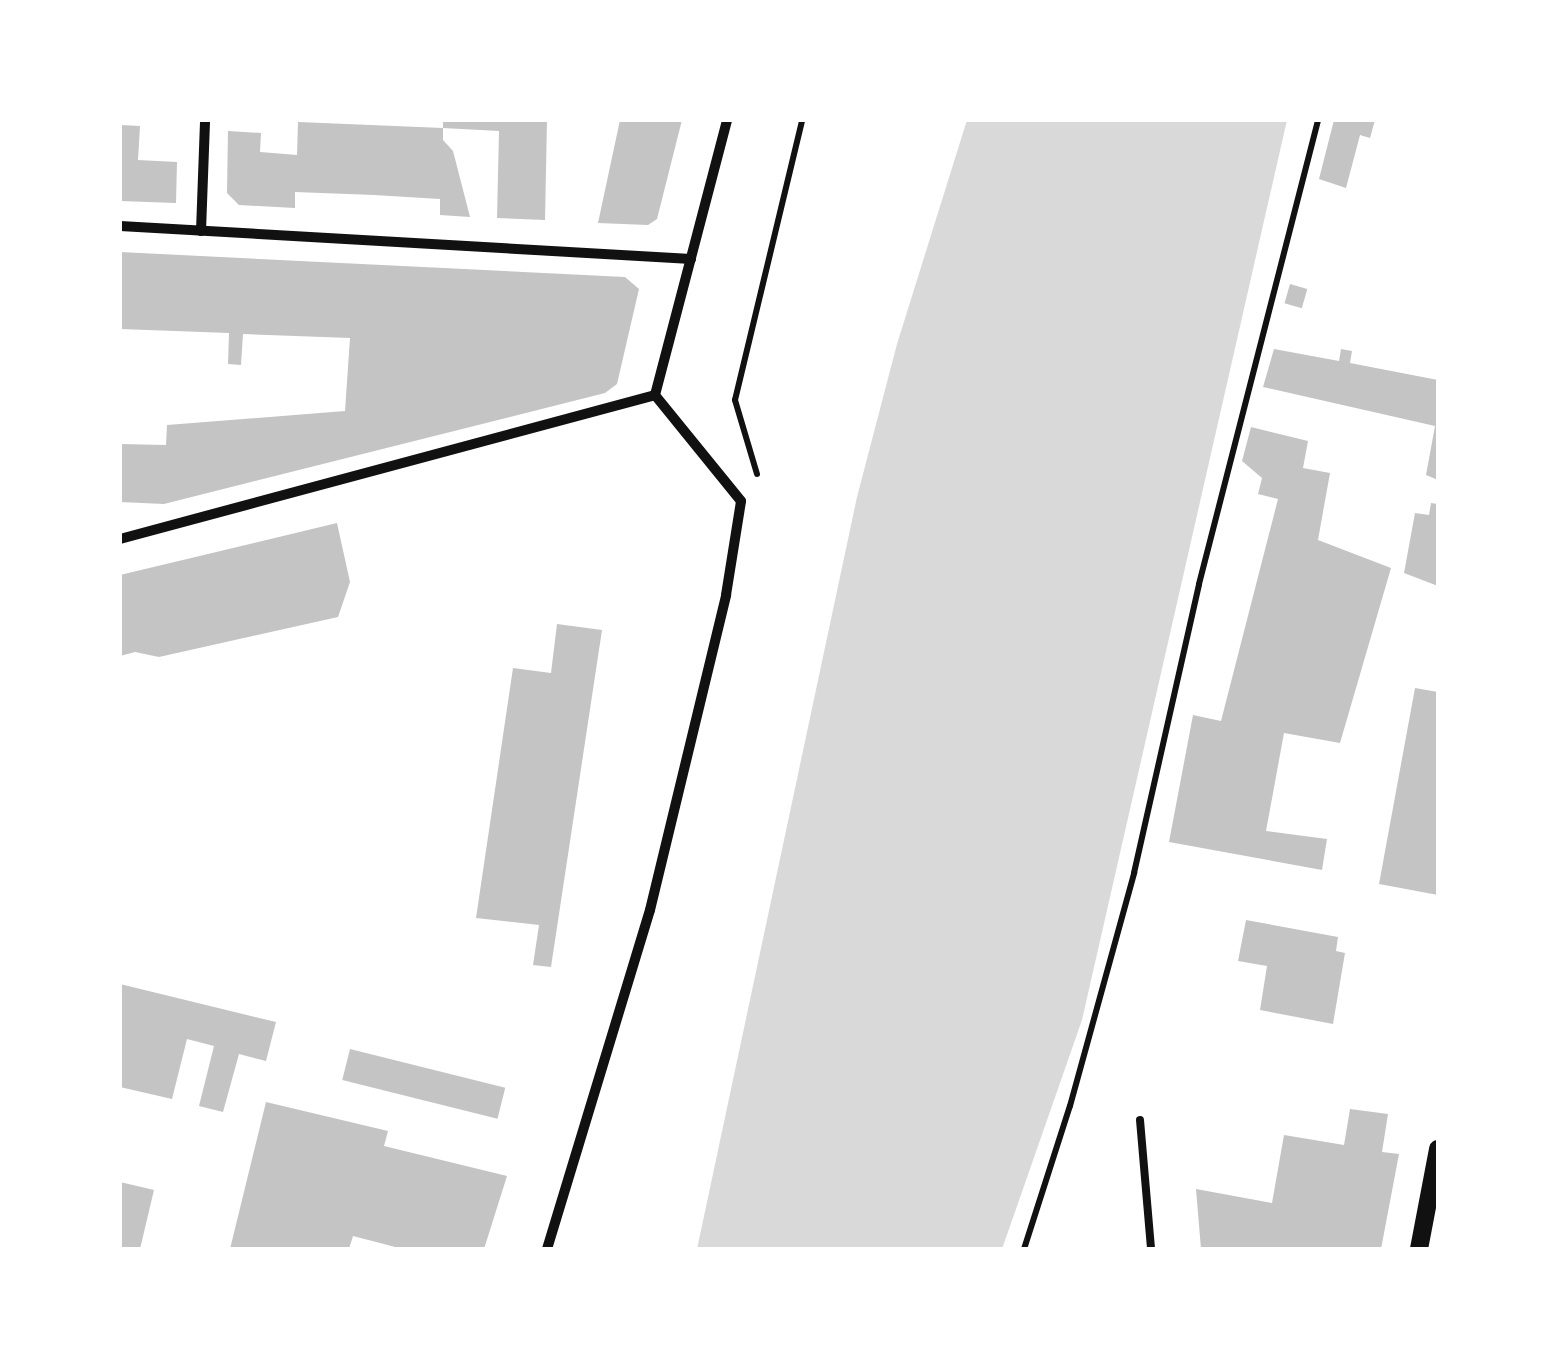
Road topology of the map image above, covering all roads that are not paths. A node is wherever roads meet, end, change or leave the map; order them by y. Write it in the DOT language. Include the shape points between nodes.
graph roads {
  1 [pos="205,120"];
  2 [pos="728,120"];
  3 [pos="120,226"];
  4 [pos="202,231"];
  5 [pos="691,259"];
  6 [pos="655,395"];
  7 [pos="120,538"];
  8 [pos="1140,1120"];
  9 [pos="1438,1150"];
  10 [pos="547,1249"];
  11 [pos="1150,1249"];
  12 [pos="1419,1249"];
  1 -- 4 [label="street"];
  2 -- 5 [label="street"];
  3 -- 4 [label="street"];
  4 -- 5 [label="street"];
  5 -- 6 [label="street"];
  6 -- 7 [label="street"];
  6 -- 10 [label="street" via="741,501 726,595 650,910"];
  8 -- 11 [label="lane"];
  9 -- 12 [label="street"];
}
